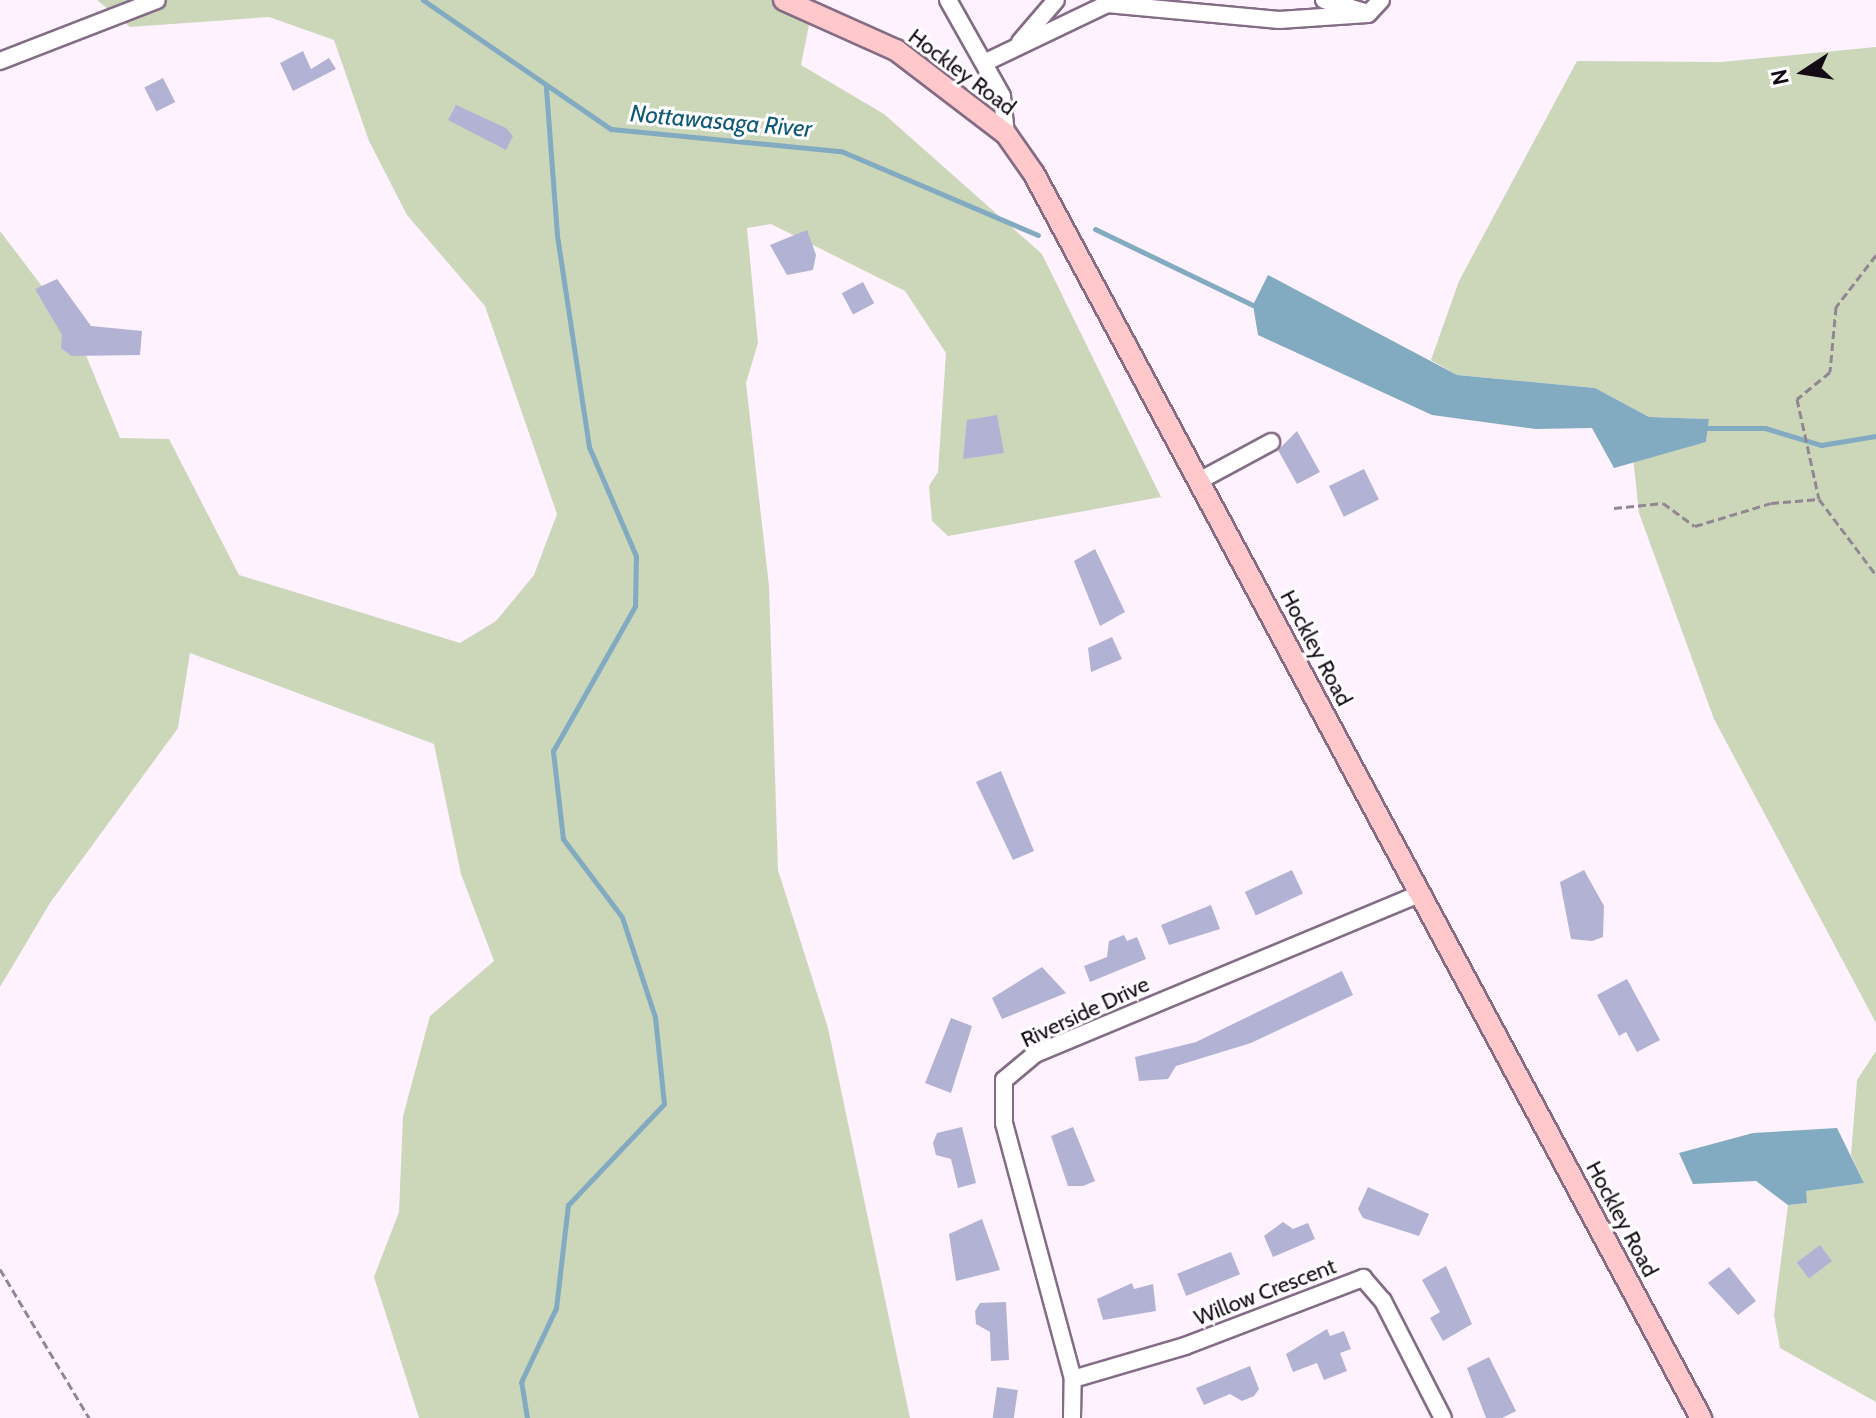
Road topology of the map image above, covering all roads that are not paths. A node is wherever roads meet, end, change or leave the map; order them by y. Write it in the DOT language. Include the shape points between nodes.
graph roads {
  1 [pos="157,0"];
  2 [pos="784,0"];
  3 [pos="948,0"];
  4 [pos="1056,0"];
  5 [pos="1324,0"];
  6 [pos="1381,0"];
  7 [pos="1368,14"];
  8 [pos="1014,50"];
  9 [pos="0,61"];
  10 [pos="984,63"];
  11 [pos="1006,134"];
  12 [pos="1271,442"];
  13 [pos="1199,481"];
  14 [pos="1420,894"];
  15 [pos="1073,1379"];
  16 [pos="1072,1418"];
  17 [pos="1443,1418"];
  18 [pos="1701,1418"];
  1 -- 9 [label="street"];
  2 -- 11 [label="main road, Hockley Road" via="896,50"];
  3 -- 10 [label="street"];
  4 -- 8 [label="street"];
  5 -- 7 [label="street"];
  6 -- 7 [label="street"];
  7 -- 8 [label="street" via="1279,20 1107,4"];
  8 -- 10 [label="street"];
  10 -- 11 [label="street" via="1002,96"];
  11 -- 13 [label="main road, Hockley Road" via="1034,174"];
  12 -- 13 [label="street"];
  13 -- 14 [label="main road, Hockley Road"];
  14 -- 15 [label="street, Riverside Drive" via="1035,1054 1004,1080 1004,1123"];
  14 -- 18 [label="main road, Hockley Road"];
  15 -- 16 [label="street, Riverside Drive"];
  15 -- 17 [label="street, Willow Crescent" via="1185,1346 1363,1278 1383,1301"];
}
